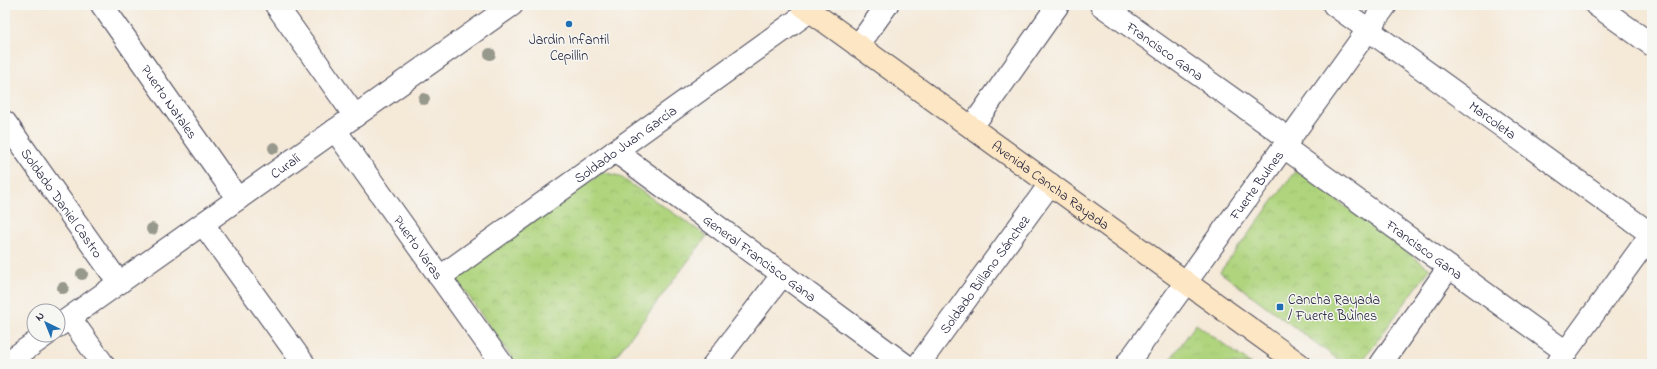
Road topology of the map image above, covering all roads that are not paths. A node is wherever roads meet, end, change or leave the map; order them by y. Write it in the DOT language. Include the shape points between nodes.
graph roads {
  1 [pos="102,5"];
  2 [pos="276,5"];
  3 [pos="512,5"];
  4 [pos="887,5"];
  5 [pos="1058,5"];
  6 [pos="1101,5"];
  7 [pos="1334,5"];
  8 [pos="1386,5"];
  9 [pos="1596,5"];
  10 [pos="806,8"];
  11 [pos="1368,30"];
  12 [pos="1652,45"];
  13 [pos="858,46"];
  14 [pos="355,116"];
  15 [pos="5,122"];
  16 [pos="972,127"];
  17 [pos="335,130"];
  18 [pos="1287,143"];
  19 [pos="615,151"];
  20 [pos="1050,184"];
  21 [pos="238,199"];
  22 [pos="203,224"];
  23 [pos="1652,234"];
  24 [pos="1449,267"];
  25 [pos="783,274"];
  26 [pos="440,277"];
  27 [pos="1187,281"];
  28 [pos="119,283"];
  29 [pos="66,321"];
  30 [pos="66,324"];
  31 [pos="35,343"];
  32 [pos="1561,358"];
  33 [pos="5,364"];
  34 [pos="103,364"];
  35 [pos="304,364"];
  36 [pos="502,364"];
  37 [pos="714,364"];
  38 [pos="904,364"];
  39 [pos="919,364"];
  40 [pos="1127,364"];
  41 [pos="1299,364"];
  42 [pos="1380,364"];
  1 -- 21 [label="street, Puerto Natales"];
  2 -- 14 [label="street"];
  3 -- 14 [label="street, Curalí"];
  4 -- 13 [label="street"];
  5 -- 16 [label="street"];
  6 -- 18 [label="street, Francisco Gana"];
  7 -- 11 [label="street, Marcoleta"];
  8 -- 11 [label="street, Fuerte Bulnes"];
  9 -- 12 [label="street"];
  10 -- 13 [label="street, Avenida Cancha Rayada"];
  10 -- 19 [label="street, Soldado Juan García"];
  11 -- 18 [label="street, Fuerte Bulnes"];
  11 -- 23 [label="street, Marcoleta"];
  13 -- 16 [label="street, Avenida Cancha Rayada"];
  14 -- 17 [label="street, Curalí"];
  15 -- 28 [label="street, Soldado Daniel Castro"];
  16 -- 20 [label="street, Avenida Cancha Rayada"];
  17 -- 21 [label="street, Curalí"];
  17 -- 26 [label="street, Puerto Varas"];
  18 -- 24 [label="street, Francisco Gana"];
  18 -- 27 [label="street, Fuerte Bulnes"];
  19 -- 25 [label="street, General Francisco Gana"];
  19 -- 26 [label="street, Soldado Juan García"];
  20 -- 27 [label="street, Avenida Cancha Rayada"];
  20 -- 39 [label="street, Soldado Billano Sánchez"];
  21 -- 22 [label="street, Curalí"];
  22 -- 28 [label="street, Curalí"];
  22 -- 35 [label="street"];
  23 -- 32 [label="street"];
  24 -- 32 [label="street, Francisco Gana"];
  24 -- 42 [label="street"];
  25 -- 37 [label="street"];
  25 -- 38 [label="street, General Francisco Gana"];
  26 -- 36 [label="street, Puerto Varas"];
  27 -- 40 [label="street, Fuerte Bulnes"];
  27 -- 41 [label="street, Avenida Cancha Rayada"];
  28 -- 29 [label="street, Curalí"];
  30 -- 34 [label="street"];
  31 -- 33 [label="street"];
}
